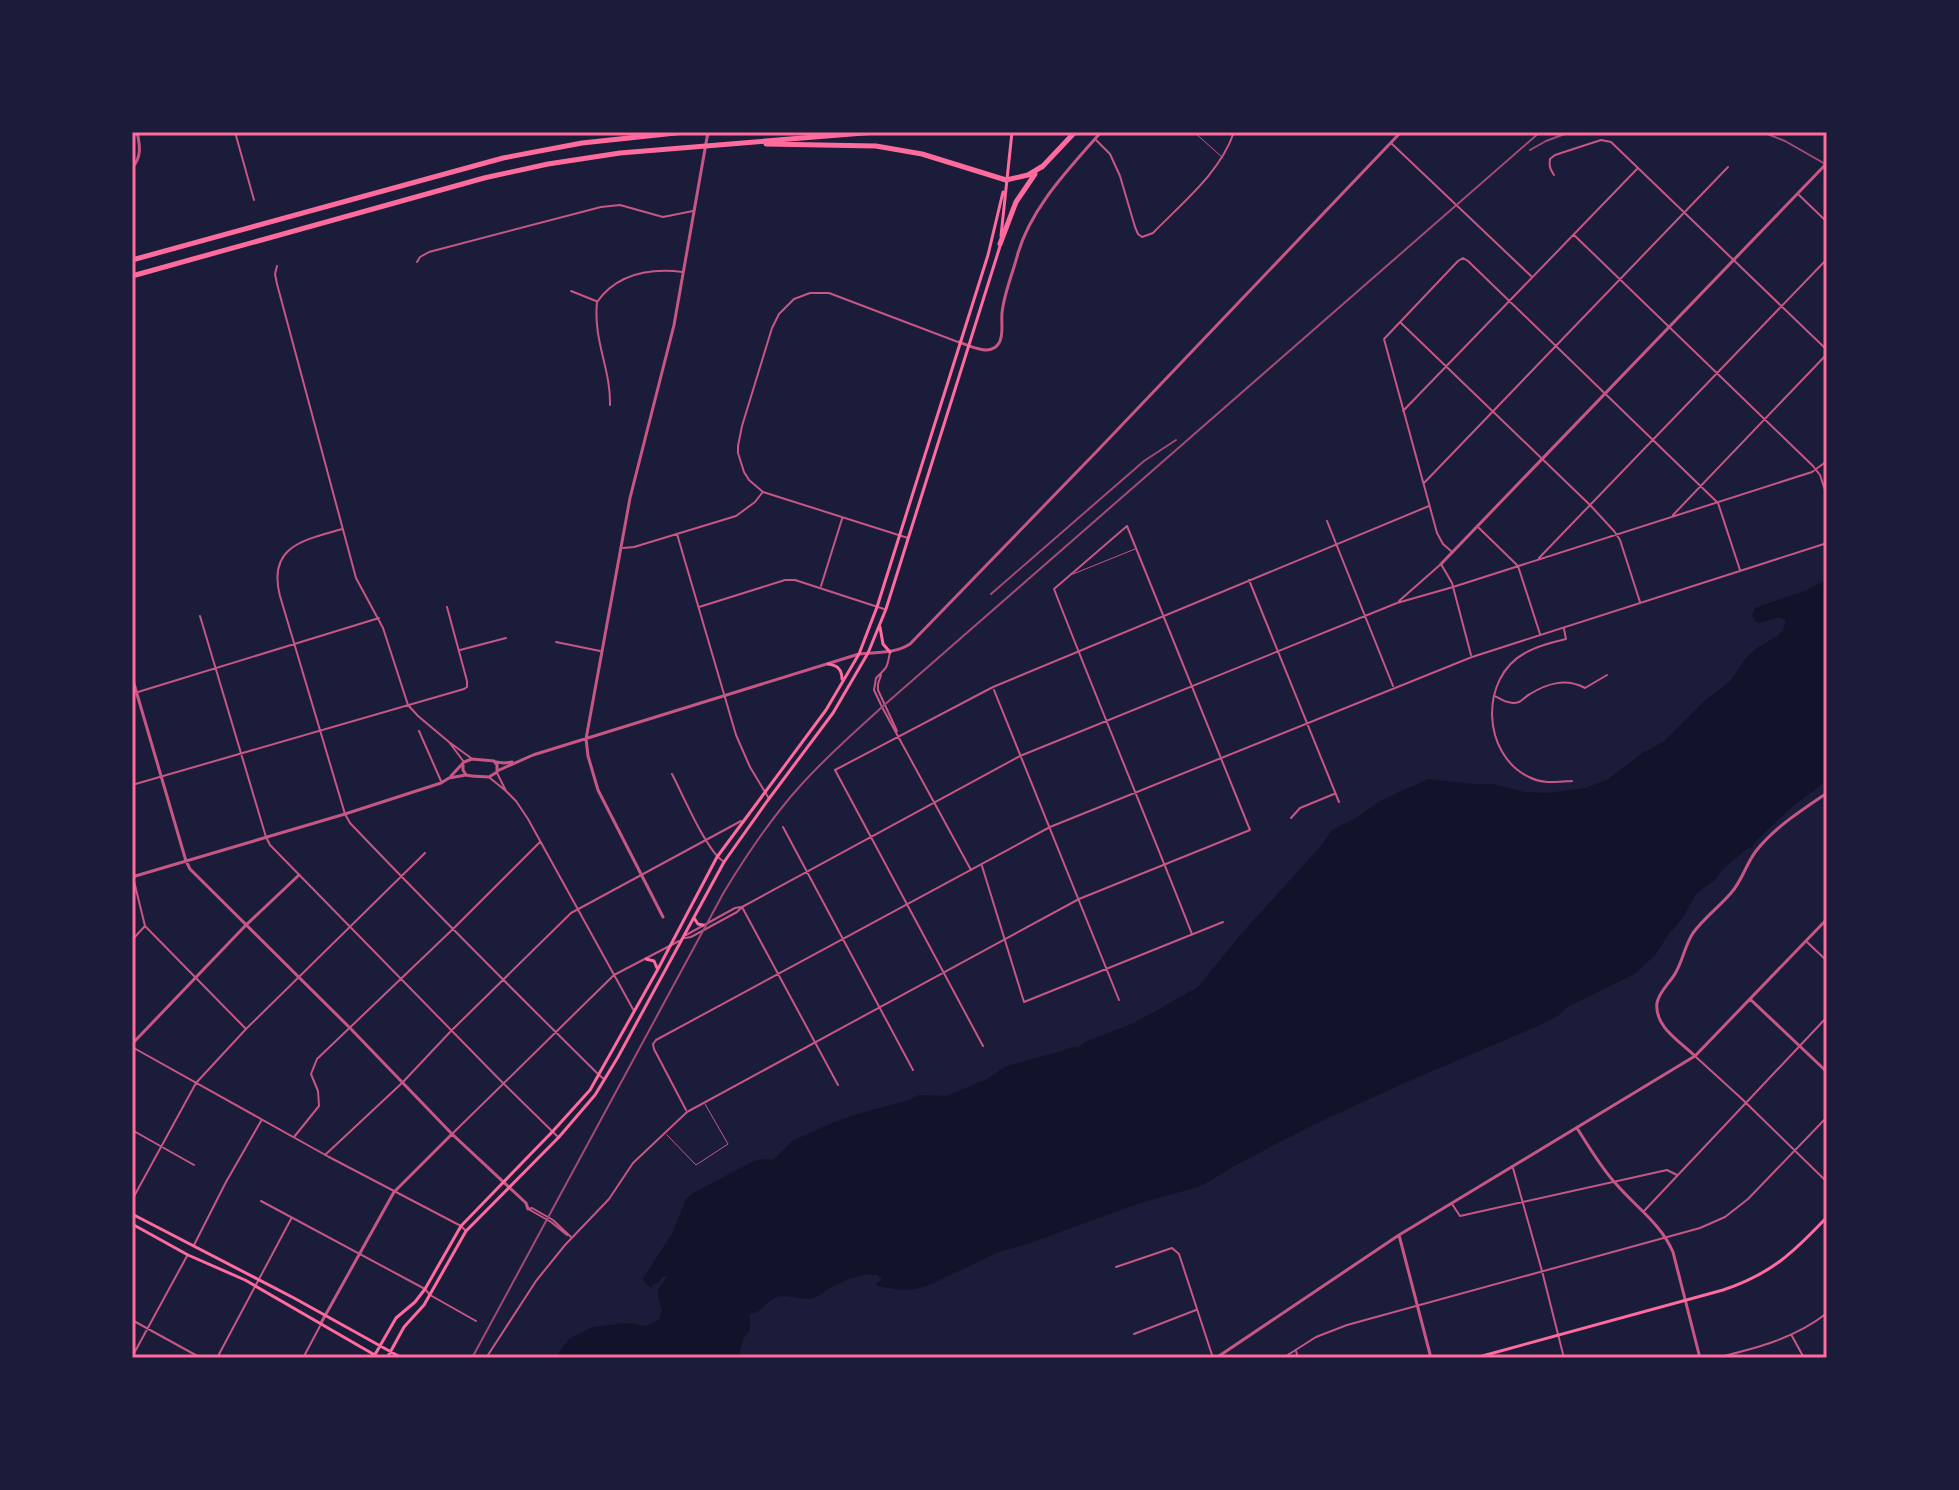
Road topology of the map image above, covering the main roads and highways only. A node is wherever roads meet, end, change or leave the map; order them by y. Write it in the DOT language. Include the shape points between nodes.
graph roads {
  1 [pos="685,132"];
  2 [pos="876,132"];
  3 [pos="1012,132"];
  4 [pos="1075,132"];
  5 [pos="729,143"];
  6 [pos="1043,166"];
  7 [pos="1006,180"];
  8 [pos="1000,244"];
  9 [pos="132,260"];
  10 [pos="132,276"];
  11 [pos="880,623"];
  12 [pos="890,652"];
  13 [pos="828,664"];
  14 [pos="843,682"];
  15 [pos="693,918"];
  16 [pos="703,925"];
  17 [pos="646,959"];
  18 [pos="658,969"];
  19 [pos="132,1214"];
  20 [pos="1827,1217"];
  21 [pos="132,1224"];
  22 [pos="380,1346"];
  23 [pos="390,1351"];
  24 [pos="373,1356"];
  25 [pos="380,1358"];
  26 [pos="387,1358"];
  27 [pos="402,1358"];
  28 [pos="1475,1358"];
  1 -- 9 [label="highway" via="503,158"];
  2 -- 5 [label="highway"];
  3 -- 7 [label="main road"];
  4 -- 6 [label="highway"];
  5 -- 7 [label="highway" via="876,146"];
  5 -- 10 [label="highway" via="521,169"];
  6 -- 7 [label="highway"];
  6 -- 8 [label="highway" via="1016,202"];
  7 -- 8 [label="main road"];
  7 -- 14 [label="main road" via="988,255 877,607"];
  8 -- 11 [label="main road"];
  11 -- 12 [label="main road" via="883,644"];
  11 -- 15 [label="main road" via="833,713 724,862"];
  13 -- 14 [label="main road" via="837,666"];
  14 -- 18 [label="main road" via="717,857"];
  15 -- 16 [label="main road"];
  15 -- 23 [label="main road" via="605,1079 559,1137 466,1231 423,1307"];
  17 -- 18 [label="main road"];
  18 -- 22 [label="main road" via="579,1103 461,1226 425,1289 396,1318"];
  19 -- 22 [label="main road"];
  20 -- 28 [label="main road" via="1772,1268 1737,1285"];
  21 -- 24 [label="main road" via="256,1286"];
  22 -- 23 [label="main road"];
  22 -- 24 [label="main road"];
  23 -- 26 [label="main road"];
  23 -- 27 [label="main road"];
  24 -- 25 [label="main road"];
}
